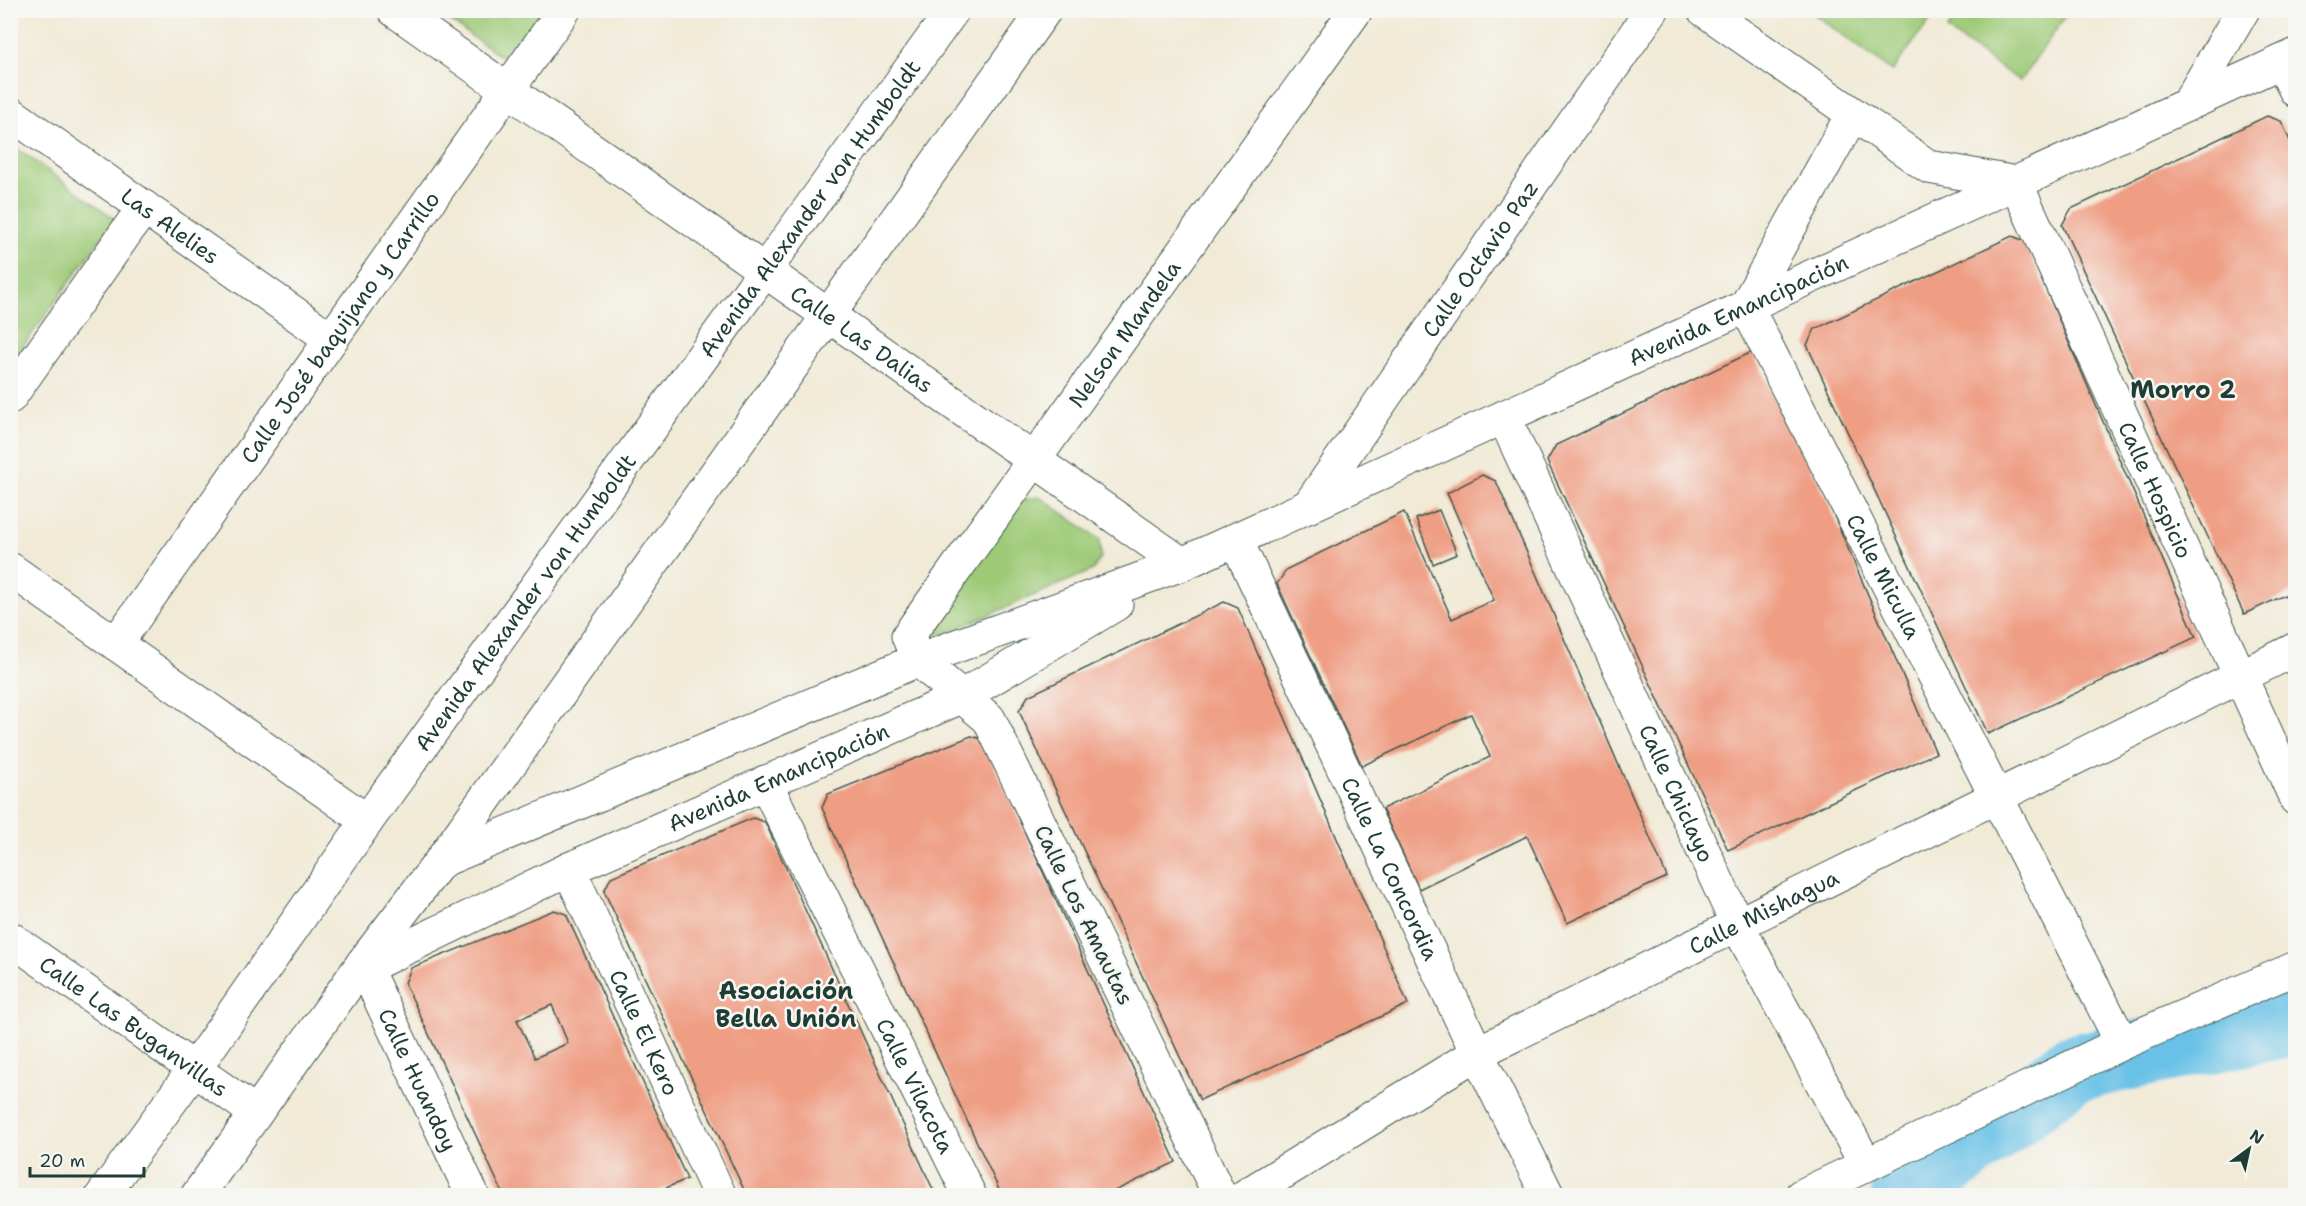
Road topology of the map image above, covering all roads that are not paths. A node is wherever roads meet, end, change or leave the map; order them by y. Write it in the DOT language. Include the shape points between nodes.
graph roads {
  1 [pos="394,10"];
  2 [pos="564,10"];
  3 [pos="953,10"];
  4 [pos="1045,10"];
  5 [pos="1356,10"];
  6 [pos="1652,10"];
  7 [pos="1704,10"];
  8 [pos="2243,10"];
  9 [pos="2288,59"];
  10 [pos="508,90"];
  11 [pos="2295,91"];
  12 [pos="2188,104"];
  13 [pos="10,113"];
  14 [pos="1852,115"];
  15 [pos="2016,183"];
  16 [pos="144,207"];
  17 [pos="763,270"];
  18 [pos="1746,306"];
  19 [pos="828,316"];
  20 [pos="331,339"];
  21 [pos="10,397"];
  22 [pos="1503,417"];
  23 [pos="1032,459"];
  24 [pos="1308,507"];
  25 [pos="1236,540"];
  26 [pos="1182,564"];
  27 [pos="10,569"];
  28 [pos="116,644"];
  29 [pos="2295,649"];
  30 [pos="918,660"];
  31 [pos="2240,676"];
  32 [pos="961,697"];
  33 [pos="765,782"];
  34 [pos="1996,796"];
  35 [pos="2295,799"];
  36 [pos="367,821"];
  37 [pos="441,861"];
  38 [pos="569,869"];
  39 [pos="1737,924"];
  40 [pos="10,938"];
  41 [pos="363,963"];
  42 [pos="2295,968"];
  43 [pos="2122,1043"];
  44 [pos="1477,1053"];
  45 [pos="195,1068"];
  46 [pos="256,1113"];
  47 [pos="1865,1163"];
  48 [pos="102,1196"];
  49 [pos="197,1196"];
  50 [pos="474,1196"];
  51 [pos="720,1196"];
  52 [pos="970,1196"];
  53 [pos="1220,1196"];
  54 [pos="1245,1196"];
  55 [pos="1548,1196"];
  56 [pos="1801,1196"];
  1 -- 10 [label="street, Calle Las Dalias"];
  2 -- 10 [label="street, Calle José baquijano y Carrillo"];
  3 -- 17 [label="street, Avenida Alexander von Humboldt"];
  4 -- 19 [label="street"];
  5 -- 23 [label="street, Nelson Mandela"];
  6 -- 24 [label="street, Calle Octavio Paz"];
  7 -- 14 [label="street"];
  8 -- 12 [label="street"];
  9 -- 11 [label="street"];
  9 -- 12 [label="street, Avenida Emancipación"];
  10 -- 17 [label="street, Calle Las Dalias"];
  10 -- 20 [label="street, Calle José baquijano y Carrillo"];
  12 -- 15 [label="street, Avenida Emancipación"];
  13 -- 16 [label="street, Las Alelies"];
  14 -- 15 [label="street" via="1929,167"];
  14 -- 18 [label="street"];
  15 -- 18 [label="street, Avenida Emancipación"];
  15 -- 31 [label="street, Calle Hospicio"];
  16 -- 20 [label="street, Las Alelies"];
  16 -- 21 [label="street"];
  17 -- 19 [label="street, Calle Las Dalias"];
  17 -- 36 [label="street, Avenida Alexander von Humboldt"];
  18 -- 22 [label="street, Avenida Emancipación"];
  18 -- 34 [label="street, Calle Miculla"];
  19 -- 23 [label="street, Calle Las Dalias"];
  19 -- 37 [label="street"];
  20 -- 28 [label="street, Calle José baquijano y Carrillo"];
  22 -- 24 [label="street, Avenida Emancipación"];
  22 -- 39 [label="street, Calle Chiclayo"];
  23 -- 26 [label="street, Calle Las Dalias"];
  23 -- 30 [label="street, Nelson Mandela" via="908,636"];
  24 -- 25 [label="street, Avenida Emancipación"];
  25 -- 26 [label="street, Avenida Emancipación"];
  25 -- 44 [label="street, Calle La Concordia"];
  26 -- 30 [label="street, Avenida Emancipación"];
  26 -- 32 [label="street, Avenida Emancipación"];
  27 -- 28 [label="street"];
  28 -- 36 [label="street"];
  29 -- 31 [label="street, Calle Mishagua"];
  30 -- 32 [label="street, Calle Los Amautas"];
  30 -- 37 [label="street, Avenida Emancipación"];
  31 -- 34 [label="street, Calle Mishagua"];
  31 -- 35 [label="street, Calle Hospicio"];
  32 -- 33 [label="street, Avenida Emancipación"];
  32 -- 53 [label="street, Calle Los Amautas" via="990,719"];
  33 -- 38 [label="street, Avenida Emancipación"];
  33 -- 52 [label="street, Calle Vilacota"];
  34 -- 39 [label="street, Calle Mishagua"];
  34 -- 43 [label="street, Calle Miculla"];
  36 -- 45 [label="street, Avenida Alexander von Humboldt"];
  37 -- 41 [label="street"];
  38 -- 41 [label="street, Avenida Emancipación" via="380,961"];
  38 -- 51 [label="street, Calle El Kero"];
  39 -- 44 [label="street, Calle Mishagua"];
  39 -- 47 [label="street, Calle Chiclayo"];
  40 -- 45 [label="street, Calle Las Buganvillas"];
  41 -- 46 [label="street"];
  41 -- 50 [label="street, Calle Huandoy"];
  42 -- 43 [label="street"];
  43 -- 47 [label="street"];
  44 -- 54 [label="street, Calle Mishagua"];
  44 -- 55 [label="street, Calle La Concordia"];
  45 -- 46 [label="street, Calle Las Buganvillas"];
  45 -- 48 [label="street, Avenida Alexander von Humboldt"];
  46 -- 49 [label="street"];
  47 -- 56 [label="street"];
}
